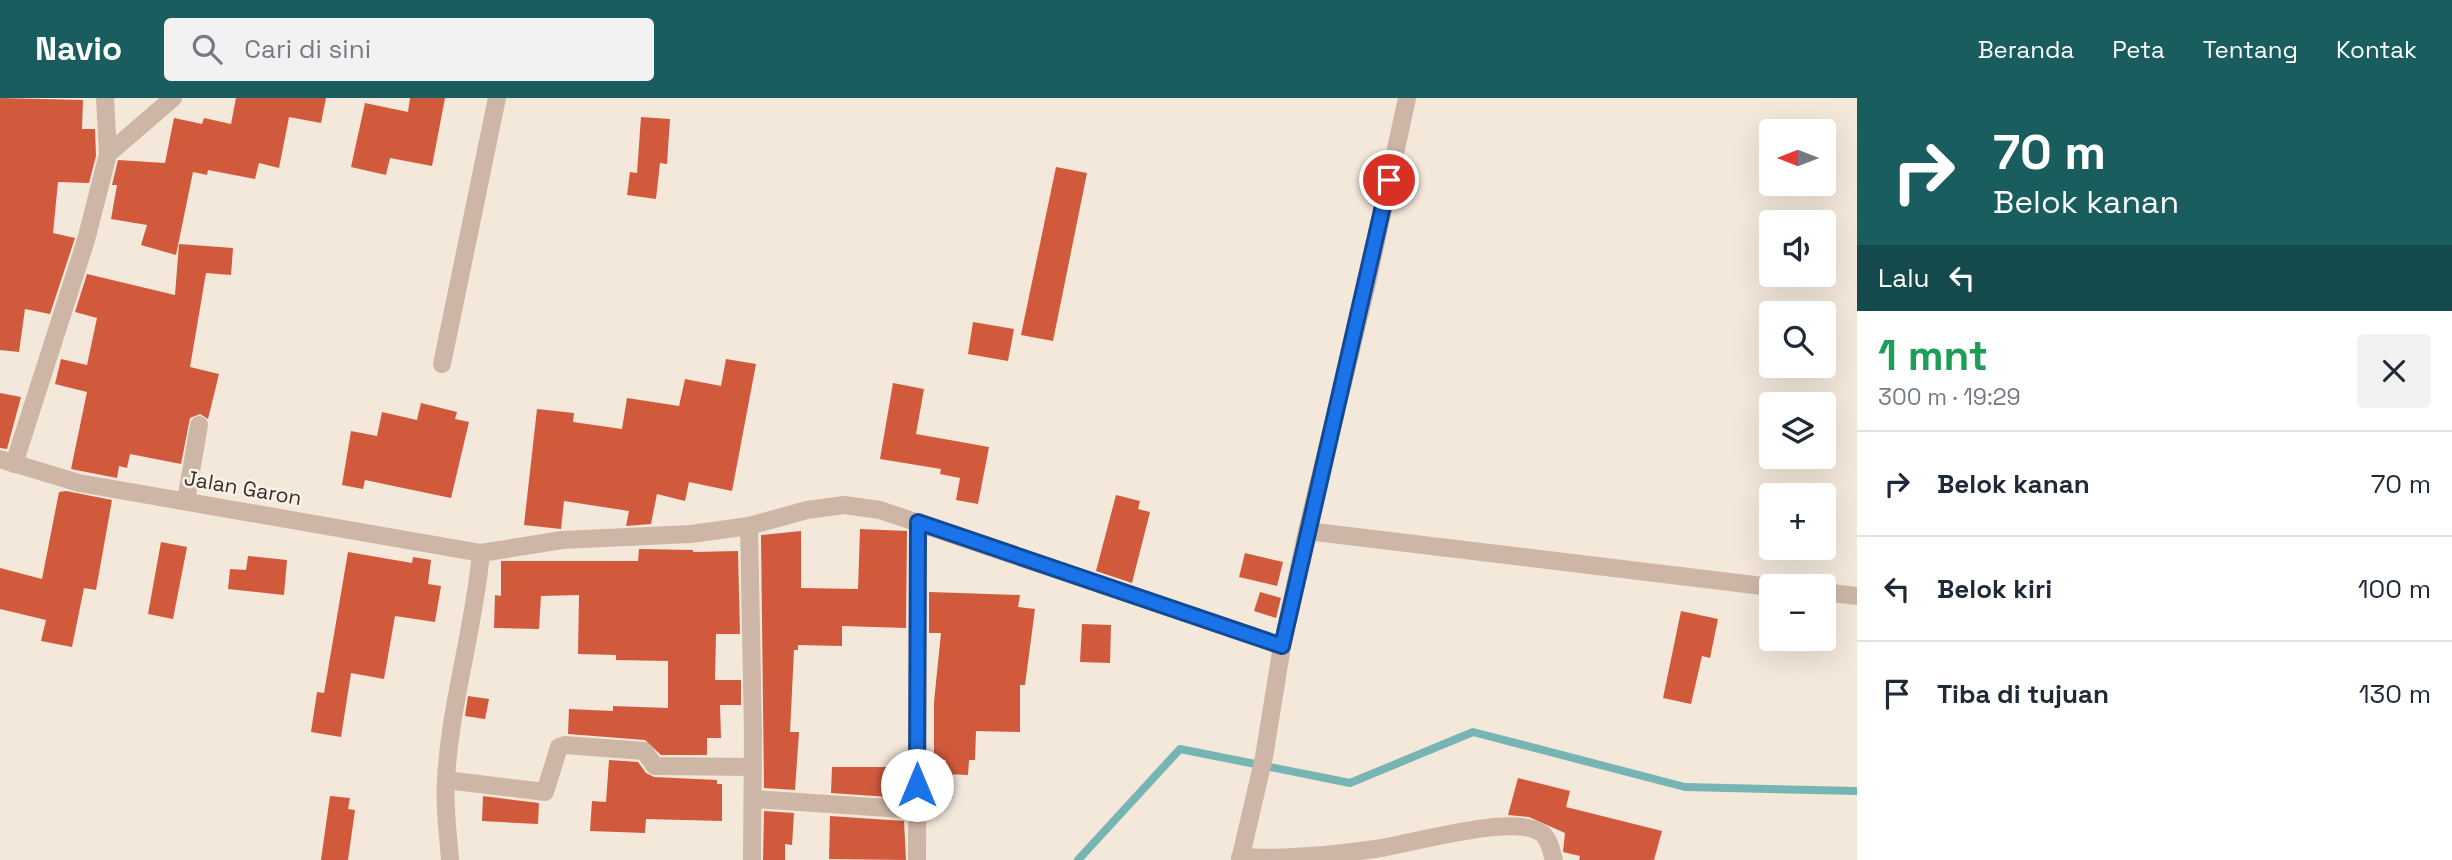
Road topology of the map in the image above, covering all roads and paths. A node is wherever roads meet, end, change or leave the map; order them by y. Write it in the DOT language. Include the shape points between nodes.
graph roads {
  1 [pos="105,98"];
  2 [pos="173,98"];
  3 [pos="497,98"];
  4 [pos="1407,98"];
  5 [pos="108,154"];
  6 [pos="442,364"];
  7 [pos="199,425"];
  8 [pos="5,464"];
  9 [pos="186,501"];
  10 [pos="918,522"];
  11 [pos="748,526"];
  12 [pos="1307,531"];
  13 [pos="481,553"];
  14 [pos="1759,586"];
  15 [pos="1836,593"];
  16 [pos="1857,596"];
  17 [pos="1282,646"];
  18 [pos="753,767"];
  19 [pos="446,780"];
  20 [pos="753,799"];
  21 [pos="917,810"];
  22 [pos="1240,858"];
  23 [pos="450,860"];
  24 [pos="752,860"];
  25 [pos="917,860"];
  26 [pos="1554,860"];
  1 -- 5 [label="street"];
  2 -- 5 [label="street"];
  3 -- 6 [label="street"];
  4 -- 12 [label="street"];
  5 -- 8 [label="street" via="86,240"];
  7 -- 9 [label="street"];
  8 -- 9 [label="street, Jalan Garon" via="79,483"];
  9 -- 13 [label="street, Jalan Garon"];
  10 -- 11 [label="street, Jalan Garon" via="844,505"];
  10 -- 17 [label="street, Jalan Garon"];
  10 -- 21 [label="street"];
  11 -- 13 [label="street, Jalan Garon" via="691,534 562,540"];
  11 -- 18 [label="street"];
  12 -- 14 [label="street"];
  12 -- 17 [label="street"];
  13 -- 19 [label="street"];
  15 -- 16 [label="street"];
  17 -- 22 [label="street" via="1264,757"];
  18 -- 19 [label="street" via="655,766 644,751 565,744 559,747 544,792"];
  18 -- 20 [label="street"];
  19 -- 23 [label="street"];
  20 -- 21 [label="street"];
  20 -- 24 [label="street"];
  21 -- 25 [label="street"];
  22 -- 26 [label="street" via="1375,849 1500,826 1540,831"];
}
